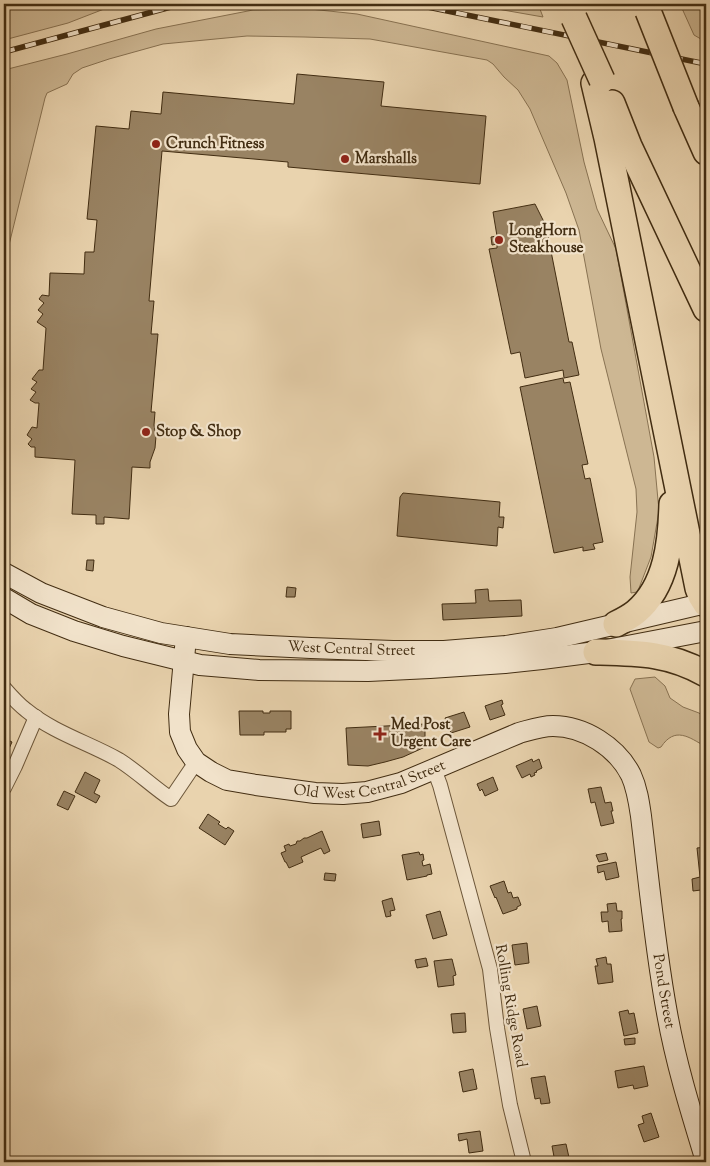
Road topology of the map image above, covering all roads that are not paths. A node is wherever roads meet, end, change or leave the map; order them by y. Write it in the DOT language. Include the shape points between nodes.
graph roads {
  1 [pos="647,7"];
  2 [pos="572,11"];
  3 [pos="598,81"];
  4 [pos="689,106"];
  5 [pos="706,129"];
  6 [pos="706,152"];
  7 [pos="706,309"];
  8 [pos="670,452"];
  9 [pos="4,573"];
  10 [pos="4,598"];
  11 [pos="706,604"];
  12 [pos="616,624"];
  13 [pos="706,631"];
  14 [pos="186,638"];
  15 [pos="596,652"];
  16 [pos="184,662"];
  17 [pos="706,674"];
  18 [pos="4,688"];
  19 [pos="36,717"];
  20 [pos="196,762"];
  21 [pos="434,769"];
  22 [pos="4,788"];
  23 [pos="641,816"];
  24 [pos="703,1138"];
  25 [pos="706,1161"];
  26 [pos="524,1162"];
  1 -- 4 [label="highway, bridge"];
  2 -- 3 [label="highway, bridge"];
  3 -- 7 [label="highway"];
  3 -- 8 [label="highway"];
  4 -- 5 [label="highway"];
  4 -- 6 [label="highway"];
  8 -- 11 [label="highway" via="698,588"];
  8 -- 12 [label="highway" via="672,520 665,564 647,600 636,612"];
  9 -- 14 [label="main road, West Central Street" via="41,593 103,617"];
  10 -- 16 [label="main road, West Central Street" via="31,614 74,631"];
  11 -- 12 [label="main road, West Central Street"];
  12 -- 14 [label="main road, West Central Street" via="534,642 444,651 233,645"];
  13 -- 15 [label="main road, West Central Street"];
  14 -- 16 [label="main road"];
  15 -- 16 [label="main road, West Central Street" via="505,663 368,671 259,670"];
  15 -- 17 [label="highway" via="658,656 676,660"];
  16 -- 20 [label="main road" via="180,726 187,749"];
  18 -- 19 [label="street"];
  19 -- 20 [label="street" via="129,766 171,799"];
  19 -- 22 [label="street"];
  20 -- 21 [label="main road, Old West Central Street" via="227,780 343,794 390,787"];
  21 -- 23 [label="main road, Old West Central Street" via="518,733 551,726 566,727 602,742 623,763 634,783"];
  21 -- 26 [label="street, Rolling Ridge Road" via="490,969 510,1105"];
  23 -- 24 [label="main road, Pond Street" via="666,1008 676,1055"];
  24 -- 25 [label="main road, Pond Street"];
}
